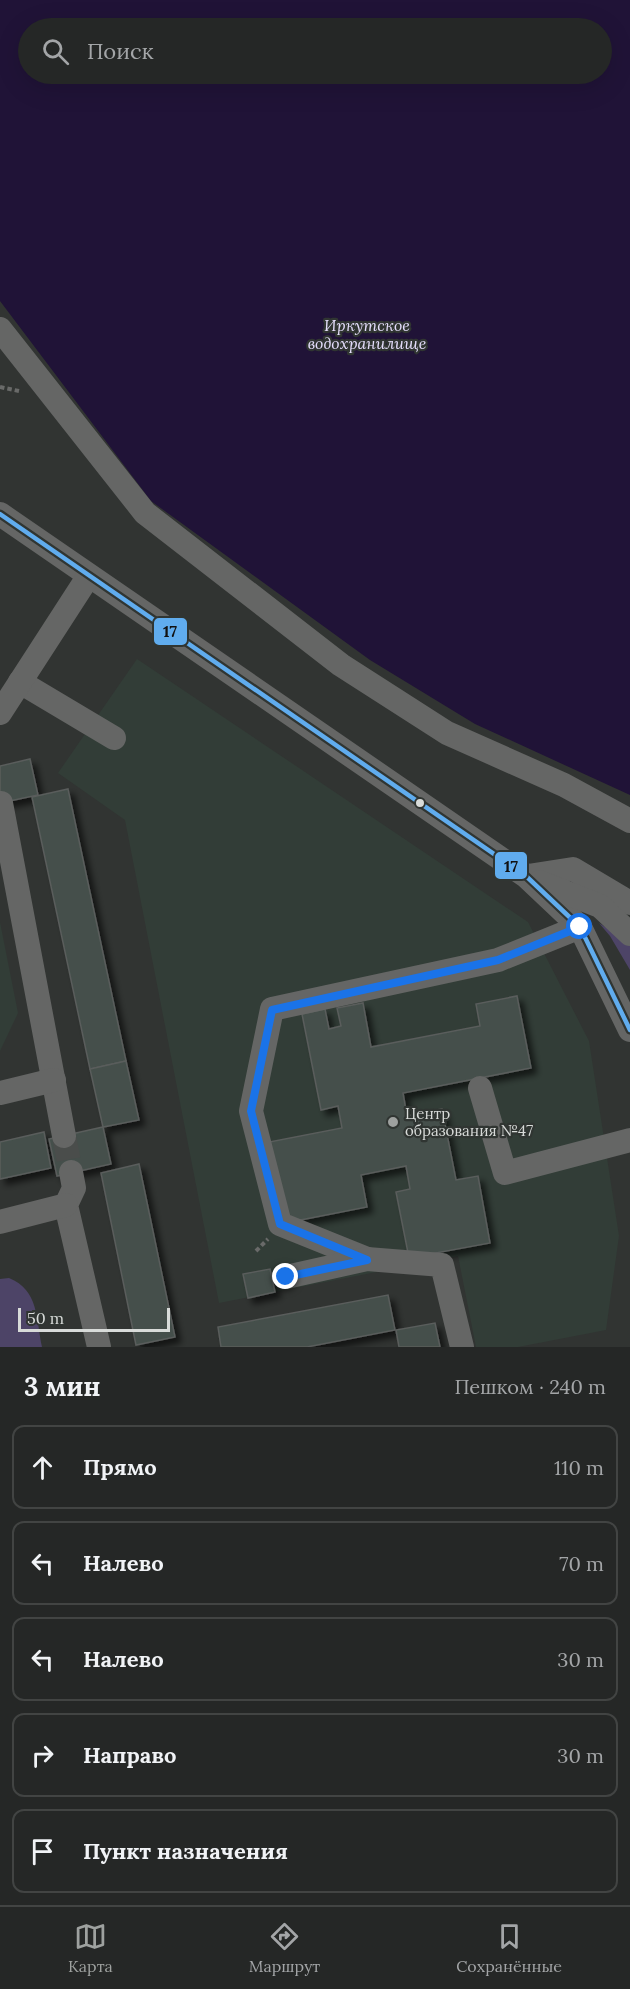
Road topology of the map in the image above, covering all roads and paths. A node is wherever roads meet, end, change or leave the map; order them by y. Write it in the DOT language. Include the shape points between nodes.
graph roads {
  1 [pos="0,329"];
  2 [pos="0,514"];
  3 [pos="88,577"];
  4 [pos="20,682"];
  5 [pos="0,713"];
  6 [pos="114,738"];
  7 [pos="0,803"];
  8 [pos="630,821"];
  9 [pos="5,847"];
  10 [pos="526,876"];
  11 [pos="630,903"];
  12 [pos="580,927"];
  13 [pos="630,934"];
  14 [pos="630,1030"];
  15 [pos="54,1080"];
  16 [pos="480,1088"];
  17 [pos="0,1094"];
  18 [pos="64,1136"];
  19 [pos="630,1140"];
  20 [pos="71,1172"];
  21 [pos="66,1205"];
  22 [pos="0,1222"];
  23 [pos="273,1234"];
  24 [pos="256,1251"];
  25 [pos="367,1260"];
  26 [pos="286,1277"];
  27 [pos="99,1347"];
  28 [pos="462,1347"];
  1 -- 8 [label="street" via="145,513 341,665 447,733 564,785"];
  2 -- 3 [label="street"];
  3 -- 4 [label="street"];
  3 -- 10 [label="street"];
  4 -- 5 [label="street"];
  4 -- 6 [label="street"];
  7 -- 9 [label="street"];
  9 -- 15 [label="street"];
  10 -- 11 [label="street" via="573,869"];
  10 -- 12 [label="street"];
  10 -- 13 [label="street" via="600,906"];
  12 -- 14 [label="street"];
  12 -- 25 [label="street" via="498,960 272,1010 251,1111 280,1224"];
  15 -- 17 [label="street"];
  15 -- 18 [label="street"];
  16 -- 19 [label="street" via="505,1173"];
  20 -- 21 [label="street" via="74,1188"];
  21 -- 22 [label="street"];
  21 -- 27 [label="street"];
  23 -- 24 [label="path"];
  25 -- 26 [label="street"];
  25 -- 28 [label="street" via="442,1265"];
}
